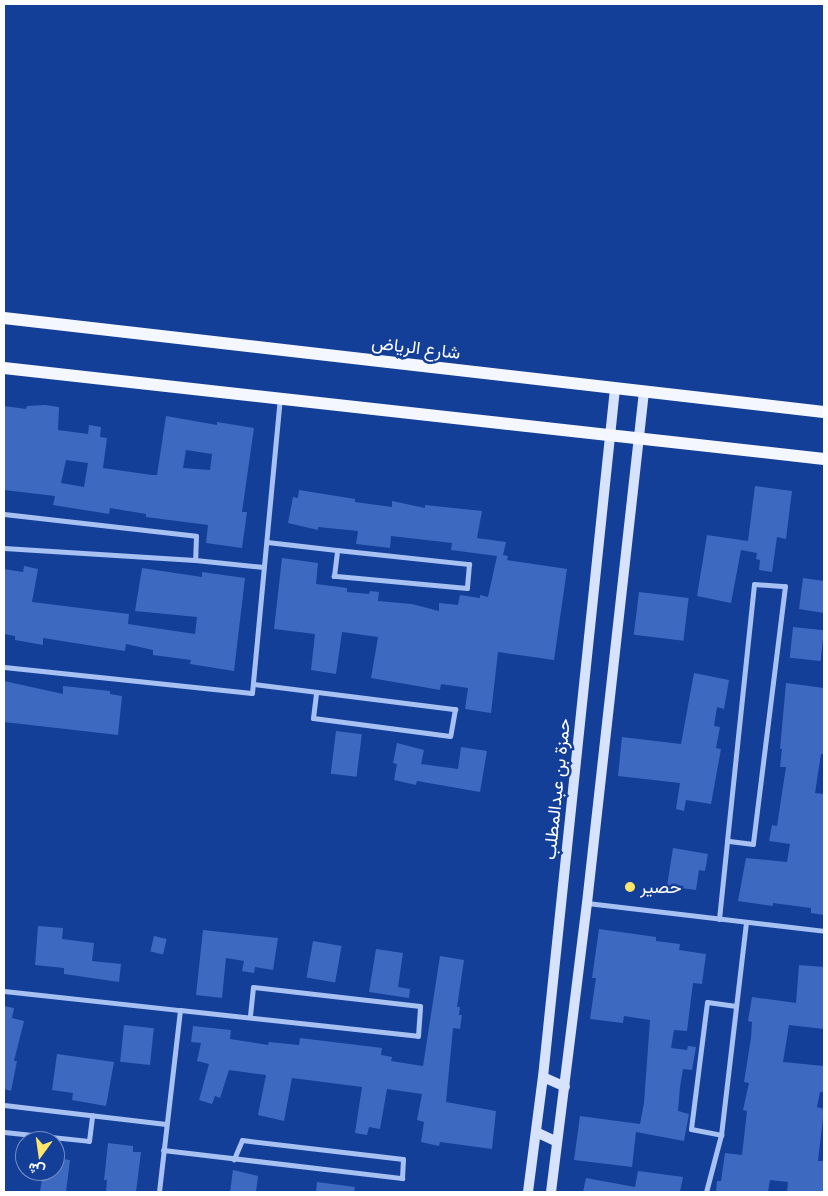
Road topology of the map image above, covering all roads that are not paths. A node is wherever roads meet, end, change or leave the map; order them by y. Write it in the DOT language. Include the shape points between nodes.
graph roads {
  1 [pos="4,318"];
  2 [pos="4,368"];
  3 [pos="615,389"];
  4 [pos="644,392"];
  5 [pos="280,400"];
  6 [pos="824,412"];
  7 [pos="610,437"];
  8 [pos="638,440"];
  9 [pos="824,460"];
  10 [pos="4,514"];
  11 [pos="266,542"];
  12 [pos="4,548"];
  13 [pos="337,550"];
  14 [pos="195,560"];
  15 [pos="264,567"];
  16 [pos="4,666"];
  17 [pos="253,684"];
  18 [pos="316,692"];
  19 [pos="727,841"];
  20 [pos="587,903"];
  21 [pos="719,919"];
  22 [pos="746,922"];
  23 [pos="824,931"];
  24 [pos="4,991"];
  25 [pos="736,1006"];
  26 [pos="180,1010"];
  27 [pos="250,1017"];
  28 [pos="543,1077"];
  29 [pos="564,1087"];
  30 [pos="4,1105"];
  31 [pos="92,1115"];
  32 [pos="166,1124"];
  33 [pos="4,1132"];
  34 [pos="536,1132"];
  35 [pos="722,1135"];
  36 [pos="557,1142"];
  37 [pos="163,1150"];
  38 [pos="234,1159"];
  39 [pos="159,1192"];
  40 [pos="528,1192"];
  41 [pos="551,1192"];
  42 [pos="706,1192"];
  1 -- 3 [label="main road, شارع الرياض"];
  2 -- 5 [label="main road"];
  3 -- 4 [label="main road, شارع الرياض"];
  3 -- 7 [label="street, حمزة بن عبدالمطلب"];
  4 -- 6 [label="main road, شارع الرياض"];
  4 -- 8 [label="street"];
  5 -- 7 [label="main road"];
  5 -- 11 [label="street"];
  7 -- 8 [label="main road"];
  7 -- 28 [label="street, حمزة بن عبدالمطلب"];
  8 -- 9 [label="main road"];
  8 -- 20 [label="street"];
  10 -- 14 [label="street" via="196,536"];
  11 -- 13 [label="street"];
  11 -- 15 [label="street"];
  12 -- 14 [label="street"];
  13 -- 13 [label="street" via="469,564 466,588 334,576"];
  14 -- 15 [label="street"];
  15 -- 17 [label="street"];
  16 -- 17 [label="street" via="252,693"];
  17 -- 18 [label="street"];
  18 -- 18 [label="street" via="455,708 450,736 314,718"];
  19 -- 19 [label="street" via="754,584 785,586 753,844"];
  19 -- 21 [label="street"];
  20 -- 21 [label="street"];
  20 -- 29 [label="street"];
  21 -- 22 [label="street"];
  22 -- 23 [label="street"];
  22 -- 25 [label="street"];
  24 -- 26 [label="street"];
  25 -- 35 [label="street"];
  25 -- 35 [label="street" via="707,1002 691,1129"];
  26 -- 27 [label="street"];
  26 -- 32 [label="street"];
  27 -- 27 [label="street" via="418,1036 420,1006 253,987"];
  28 -- 29 [label="street"];
  28 -- 34 [label="street, حمزة بن عبدالمطلب"];
  29 -- 36 [label="street"];
  30 -- 31 [label="street"];
  31 -- 32 [label="street"];
  31 -- 33 [label="street" via="89,1142"];
  32 -- 37 [label="street"];
  34 -- 36 [label="street"];
  34 -- 40 [label="street, حمزة بن عبدالمطلب"];
  35 -- 42 [label="street"];
  36 -- 41 [label="street"];
  37 -- 38 [label="street"];
  37 -- 39 [label="street"];
  38 -- 38 [label="street" via="402,1178 403,1159 242,1140"];
}
